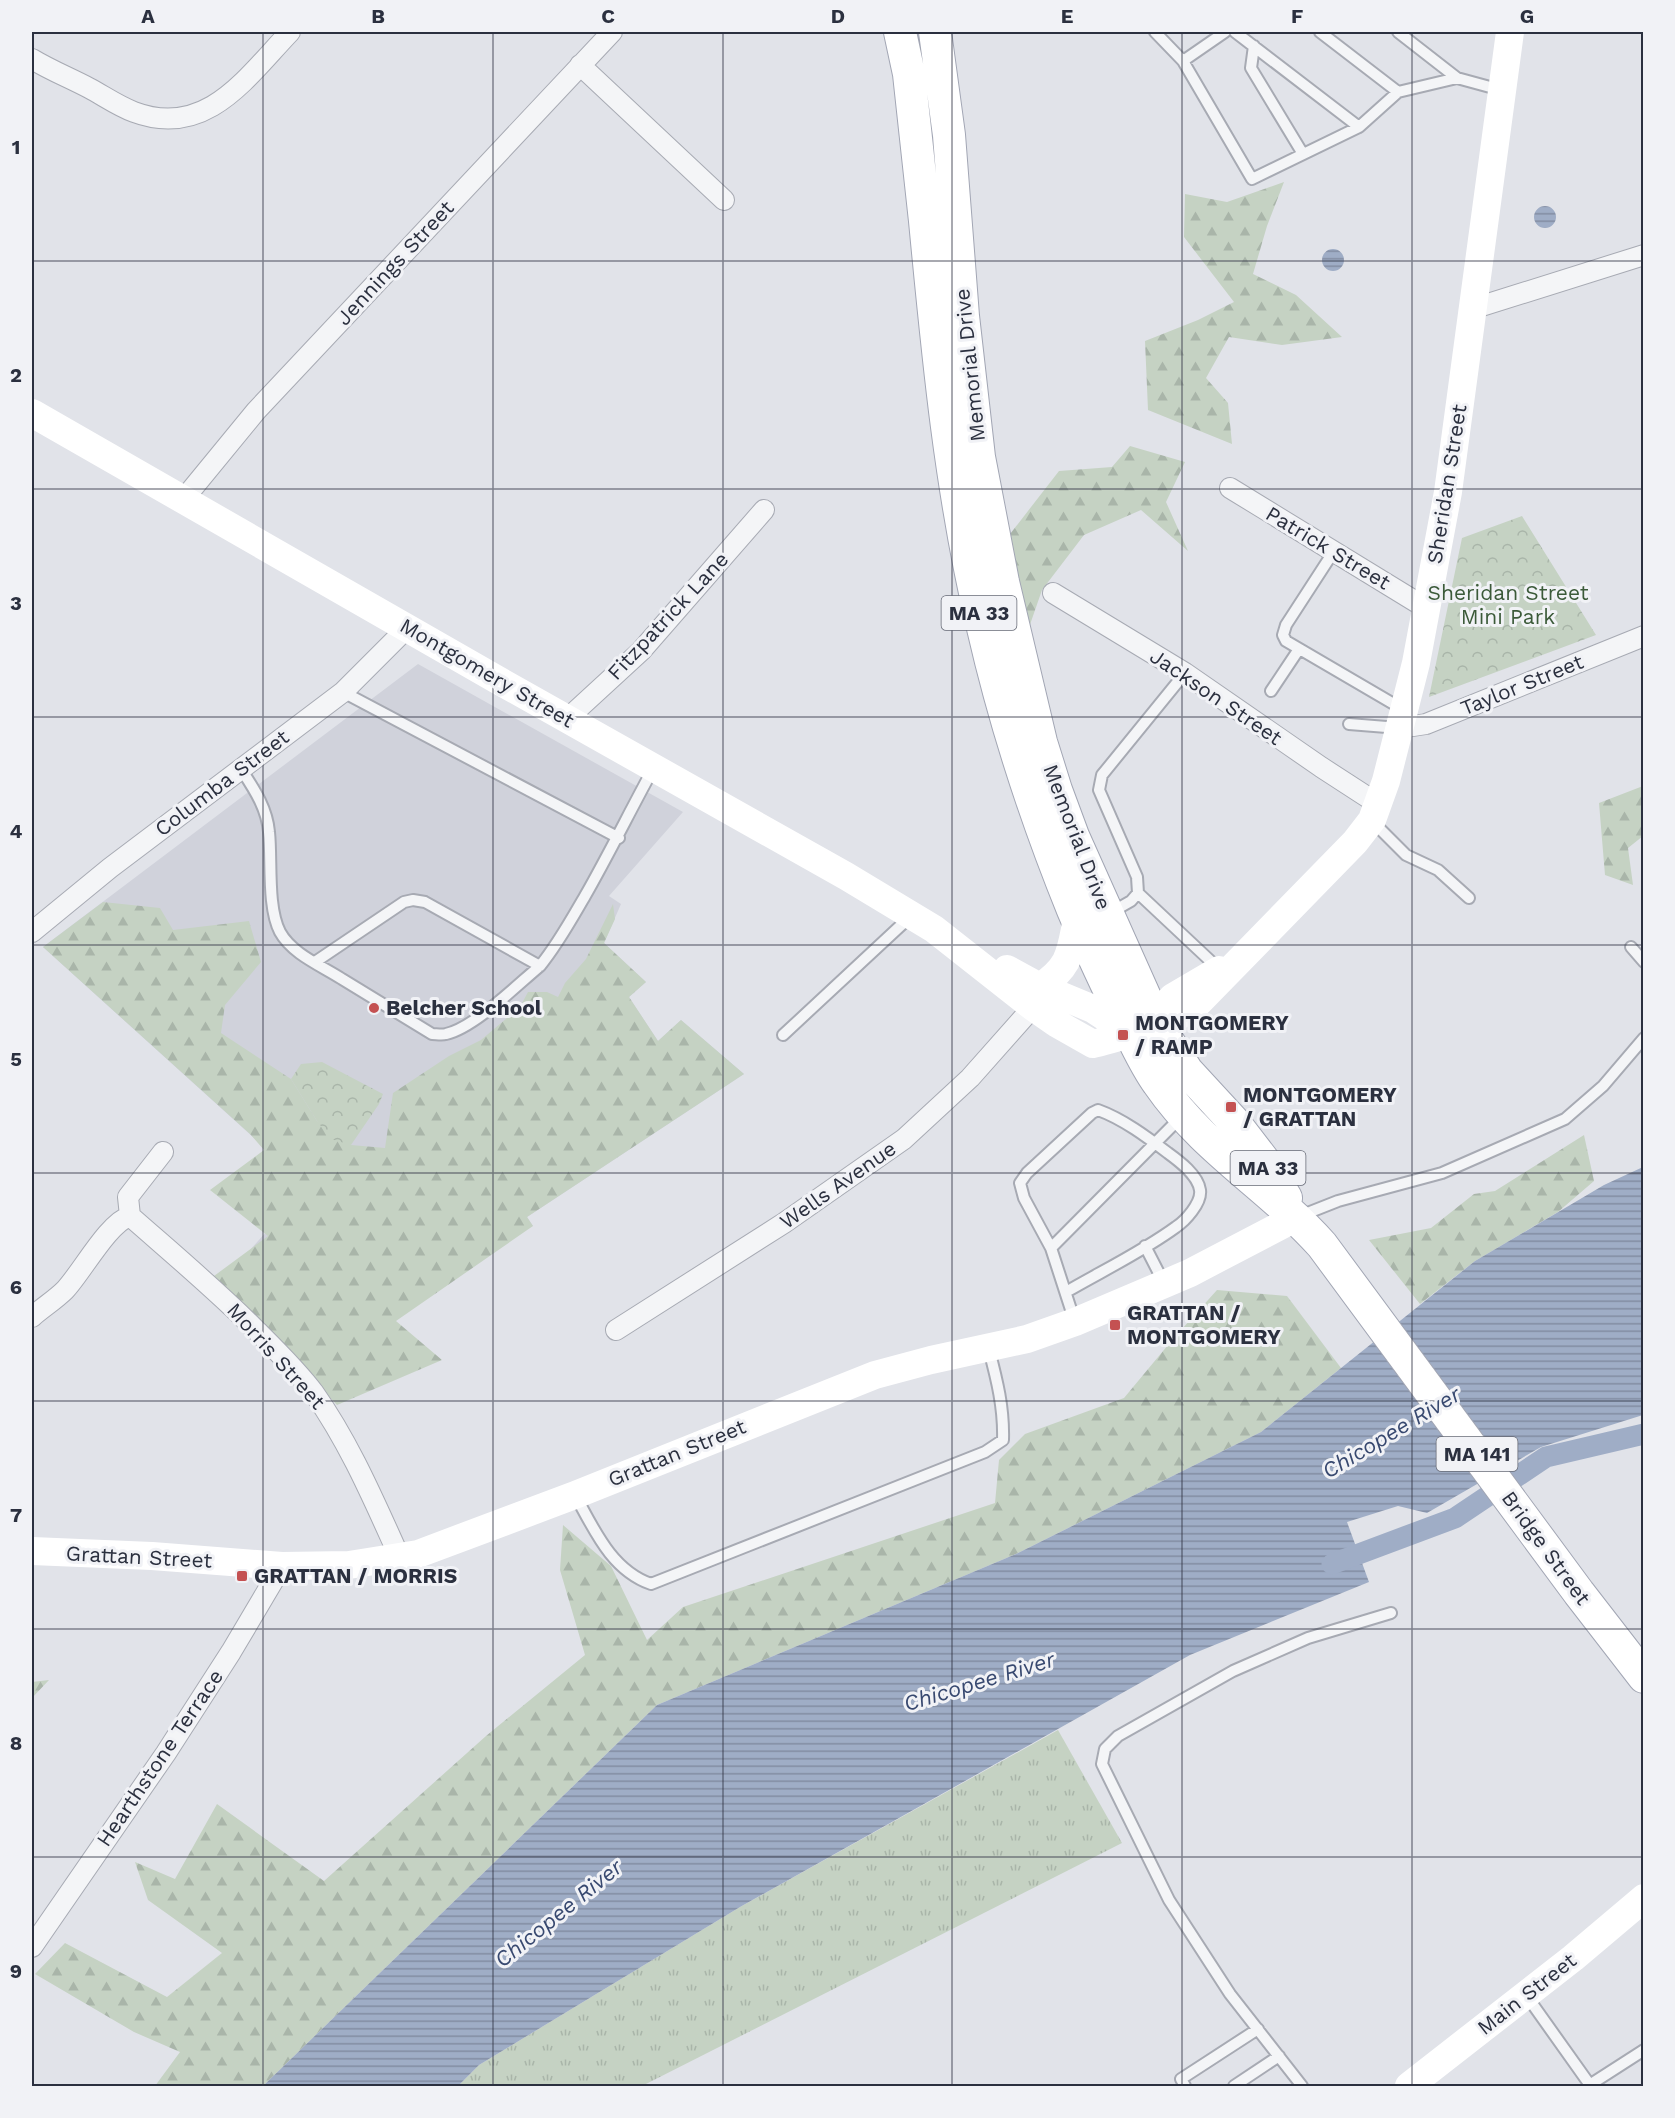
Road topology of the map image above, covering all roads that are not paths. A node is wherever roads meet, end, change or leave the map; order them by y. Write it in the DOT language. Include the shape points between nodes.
graph roads {
  1 [pos="290,32"];
  2 [pos="612,32"];
  3 [pos="900,32"];
  4 [pos="935,32"];
  5 [pos="1155,32"];
  6 [pos="1225,32"];
  7 [pos="1235,32"];
  8 [pos="1320,32"];
  9 [pos="1398,32"];
  10 [pos="1510,32"];
  11 [pos="1254,46"];
  12 [pos="1183,61"];
  13 [pos="34,65"];
  14 [pos="580,65"];
  15 [pos="1458,78"];
  16 [pos="1502,90"];
  17 [pos="1398,92"];
  18 [pos="1359,127"];
  19 [pos="1303,154"];
  20 [pos="724,200"];
  21 [pos="1644,255"];
  22 [pos="1472,309"];
  23 [pos="32,413"];
  24 [pos="1230,488"];
  25 [pos="183,500"];
  26 [pos="764,510"];
  27 [pos="1334,551"];
  28 [pos="1053,593"];
  29 [pos="1426,608"];
  30 [pos="407,628"];
  31 [pos="1644,636"];
  32 [pos="1299,649"];
  33 [pos="1185,673"];
  34 [pos="1271,691"];
  35 [pos="343,692"];
  36 [pos="567,719"];
  37 [pos="1402,719"];
  38 [pos="1349,724"];
  39 [pos="653,767"];
  40 [pos="241,769"];
  41 [pos="1375,812"];
  42 [pos="619,838"];
  43 [pos="1138,893"];
  44 [pos="1469,898"];
  45 [pos="912,916"];
  46 [pos="1092,917"];
  47 [pos="32,932"];
  48 [pos="1631,948"];
  49 [pos="315,962"];
  50 [pos="1644,962"];
  51 [pos="540,966"];
  52 [pos="1223,973"];
  53 [pos="1043,1006"];
  54 [pos="1144,1029"];
  55 [pos="783,1035"];
  56 [pos="1644,1038"];
  57 [pos="1194,1103"];
  58 [pos="1155,1143"];
  59 [pos="163,1152"];
  60 [pos="130,1216"];
  61 [pos="1297,1217"];
  62 [pos="1145,1246"];
  63 [pos="1051,1248"];
  64 [pos="1165,1284"];
  65 [pos="1066,1292"];
  66 [pos="32,1317"];
  67 [pos="1075,1322"];
  68 [pos="616,1330"];
  69 [pos="988,1347"];
  70 [pos="575,1495"];
  71 [pos="32,1551"];
  72 [pos="400,1558"];
  73 [pos="282,1566"];
  74 [pos="1391,1613"];
  75 [pos="1644,1677"];
  76 [pos="1644,1898"];
  77 [pos="32,1947"];
  78 [pos="1526,1995"];
  79 [pos="1258,2030"];
  80 [pos="1644,2050"];
  81 [pos="1279,2056"];
  82 [pos="1185,2086"];
  83 [pos="1234,2086"];
  84 [pos="1302,2086"];
  85 [pos="1408,2086"];
  86 [pos="1589,2086"];
  1 -- 13 [label="street" via="225,97 198,114 180,119 133,112"];
  2 -- 14 [label="street, Jennings Street"];
  3 -- 46 [label="main road, Memorial Drive / MA 33" via="909,74 947,432 972,580 1016,748 1050,849"];
  4 -- 46 [label="main road, Memorial Drive / MA 33" via="949,135 972,399 990,519 1041,742 1073,836"];
  5 -- 12 [label="lane"];
  6 -- 12 [label="lane"];
  7 -- 11 [label="lane"];
  8 -- 17 [label="lane"];
  9 -- 15 [label="lane"];
  10 -- 16 [label="main road, Sheridan Street"];
  11 -- 18 [label="lane"];
  11 -- 19 [label="lane" via="1251,68"];
  12 -- 19 [label="lane" via="1252,179"];
  14 -- 20 [label="street"];
  14 -- 25 [label="street, Jennings Street" via="256,411"];
  15 -- 16 [label="lane"];
  15 -- 17 [label="lane"];
  16 -- 22 [label="main road, Sheridan Street"];
  17 -- 18 [label="lane"];
  18 -- 19 [label="lane"];
  21 -- 22 [label="street"];
  22 -- 29 [label="main road, Sheridan Street" via="1448,492"];
  23 -- 25 [label="main road, Montgomery Street"];
  24 -- 27 [label="street, Patrick Street"];
  25 -- 30 [label="main road, Montgomery Street"];
  26 -- 36 [label="street, Fitzpatrick Lane" via="641,651"];
  27 -- 29 [label="street, Patrick Street"];
  27 -- 32 [label="lane" via="1286,625 1286,641"];
  28 -- 33 [label="street, Jackson Street"];
  29 -- 37 [label="main road, Sheridan Street"];
  30 -- 35 [label="street, Columba Street"];
  30 -- 36 [label="main road, Montgomery Street"];
  31 -- 37 [label="street, Taylor Street" via="1426,724"];
  32 -- 34 [label="lane"];
  32 -- 37 [label="lane"];
  33 -- 41 [label="street, Jackson Street" via="1321,767"];
  33 -- 43 [label="lane" via="1102,775 1099,790 1137,877"];
  35 -- 40 [label="street, Columba Street"];
  35 -- 42 [label="lane"];
  36 -- 39 [label="main road, Montgomery Street"];
  37 -- 38 [label="lane"];
  37 -- 41 [label="main road, Sheridan Street"];
  39 -- 42 [label="lane"];
  39 -- 45 [label="main road, Montgomery Street"];
  40 -- 47 [label="street, Columba Street"];
  40 -- 49 [label="lane" via="258,794 269,829 276,924 295,949"];
  41 -- 44 [label="lane" via="1406,855 1438,870"];
  41 -- 52 [label="main road, Sheridan Street" via="1354,842 1247,954"];
  42 -- 51 [label="lane" via="557,946"];
  43 -- 46 [label="lane" via="1131,901"];
  43 -- 52 [label="lane"];
  45 -- 53 [label="main road, Montgomery Street"];
  45 -- 55 [label="lane"];
  46 -- 53 [label="main road, Memorial Drive"];
  46 -- 54 [label="main road, Memorial Drive / MA 33" via="1096,965"];
  48 -- 50 [label="lane"];
  49 -- 51 [label="lane" via="412,900 425,902"];
  49 -- 51 [label="lane" via="432,1034 446,1035 481,1015"];
  52 -- 54 [label="main road, Sheridan Street" via="1191,1010"];
  53 -- 54 [label="main road, Montgomery Street" via="1093,1009"];
  53 -- 54 [label="main road, Sheridan Street" via="1093,1044"];
  53 -- 68 [label="street, Wells Avenue" via="904,1139 784,1223"];
  54 -- 57 [label="main road, Memorial Drive / MA 33" via="1143,1061"];
  56 -- 61 [label="lane" via="1603,1086 1565,1119 1442,1173 1338,1201"];
  57 -- 58 [label="lane"];
  57 -- 61 [label="main road, Memorial Drive / MA 33" via="1198,1132 1242,1154"];
  58 -- 62 [label="lane" via="1183,1164 1196,1180 1200,1196 1178,1226"];
  58 -- 63 [label="lane"];
  58 -- 63 [label="lane" via="1098,1110 1027,1173 1020,1183 1021,1190"];
  59 -- 60 [label="street" via="128,1197"];
  60 -- 66 [label="street" via="113,1228 64,1290"];
  60 -- 72 [label="street, Morris Street" via="215,1290 312,1391 339,1430"];
  61 -- 64 [label="main road, Grattan Street"];
  61 -- 75 [label="main road, Bridge Street / MA 141" via="1322,1245"];
  62 -- 64 [label="lane"];
  62 -- 65 [label="lane"];
  63 -- 65 [label="lane"];
  64 -- 67 [label="main road, Grattan Street"];
  65 -- 67 [label="lane"];
  67 -- 69 [label="main road, Grattan Street" via="1027,1339"];
  69 -- 70 [label="main road, Grattan Street" via="875,1375"];
  69 -- 70 [label="lane" via="1000,1391 1003,1440 985,1452 651,1584 639,1580 607,1551"];
  70 -- 72 [label="main road, Grattan Street"];
  71 -- 73 [label="main road, Grattan Street"];
  72 -- 73 [label="main road, Grattan Street" via="349,1565"];
  73 -- 77 [label="street, Hearthstone Terrace" via="166,1753"];
  74 -- 79 [label="lane" via="1308,1638 1233,1671 1118,1736 1104,1749 1102,1764 1169,1900"];
  76 -- 78 [label="main road, Main Street"];
  78 -- 85 [label="main road, Main Street"];
  78 -- 86 [label="lane"];
  79 -- 81 [label="lane"];
  79 -- 82 [label="lane" via="1181,2079"];
  80 -- 86 [label="lane"];
  81 -- 83 [label="lane"];
  81 -- 84 [label="lane"];
}
